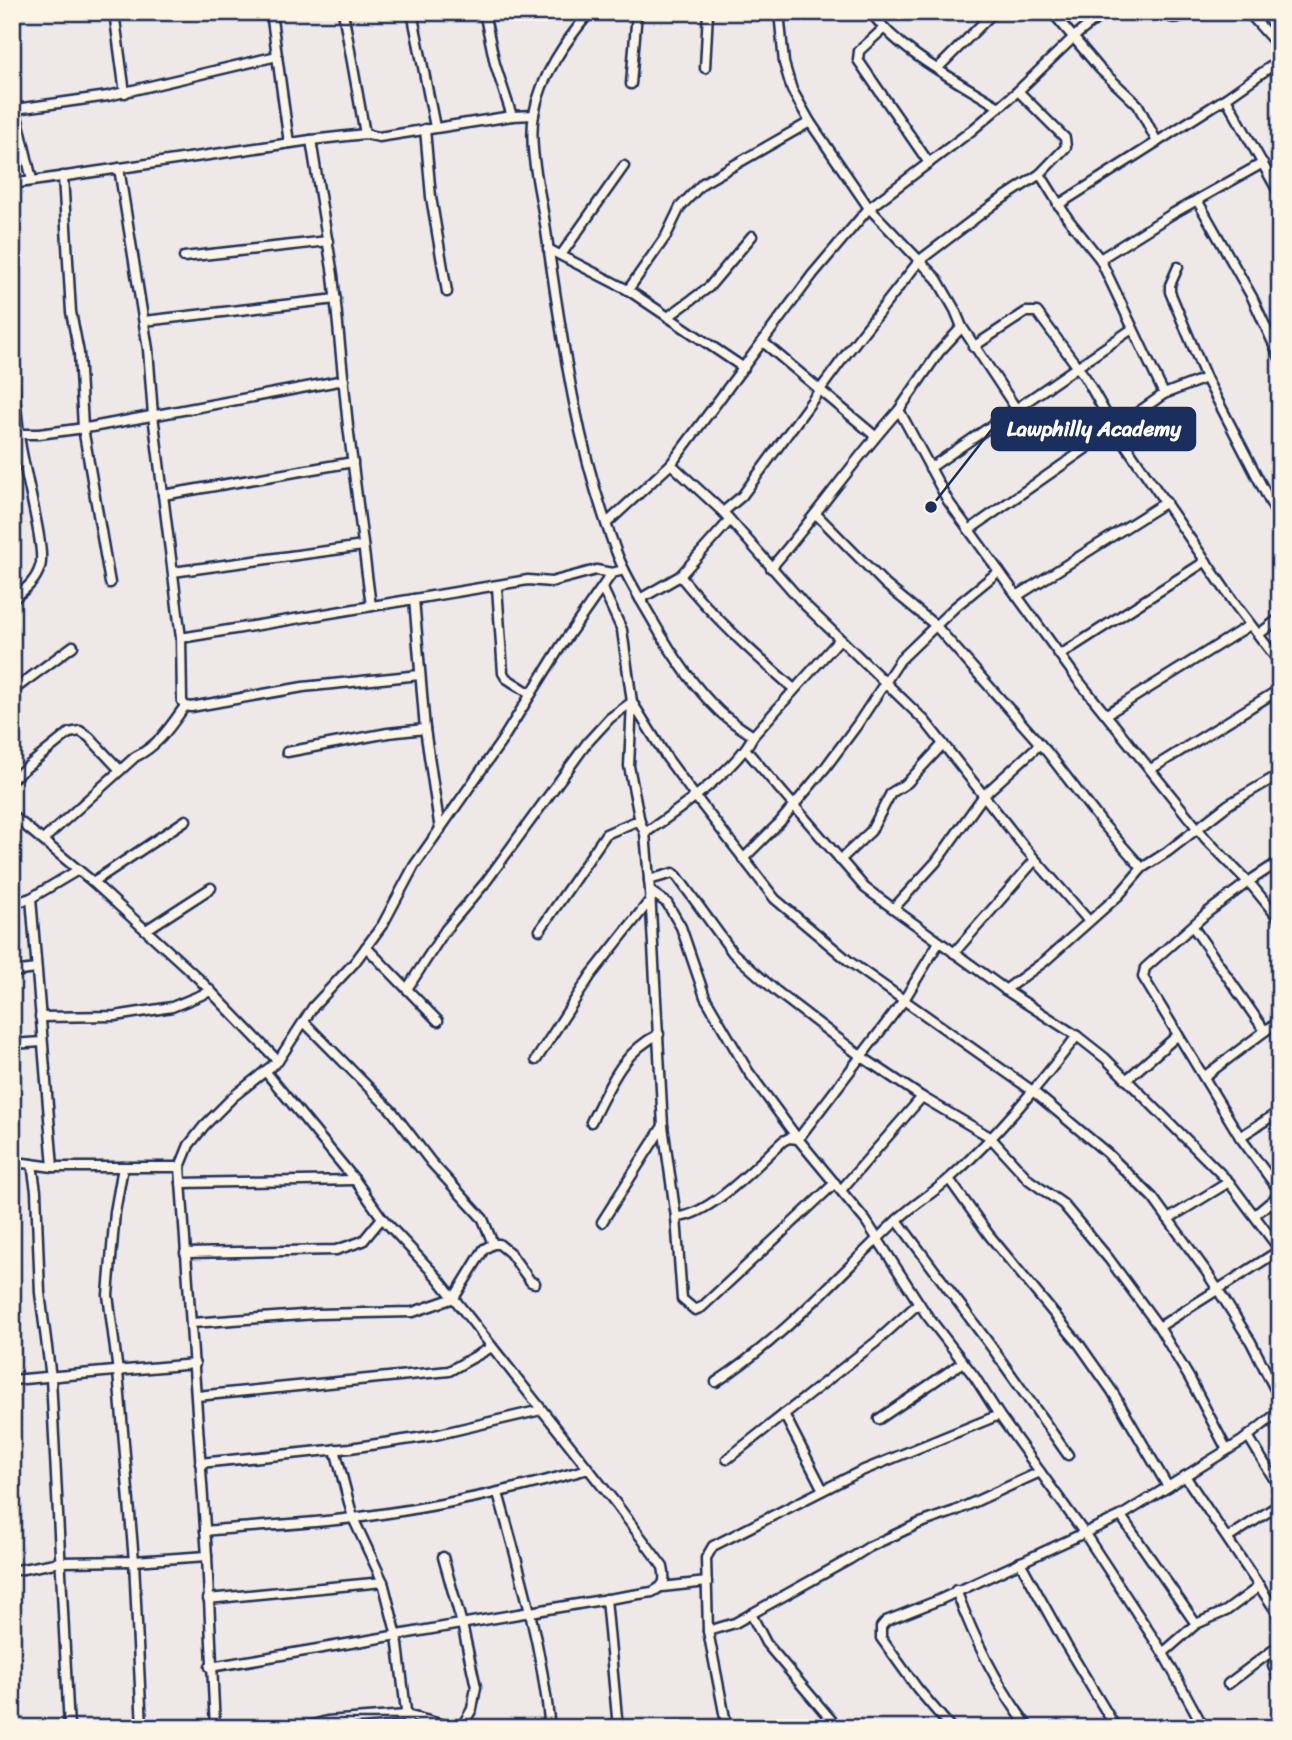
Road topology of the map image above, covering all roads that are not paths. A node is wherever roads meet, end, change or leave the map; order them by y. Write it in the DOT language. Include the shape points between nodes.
graph roads {
  1 [pos="114,12"];
  2 [pos="271,12"];
  3 [pos="343,12"];
  4 [pos="412,12"];
  5 [pos="484,12"];
  6 [pos="590,12"];
  7 [pos="637,12"];
  8 [pos="708,12"];
  9 [pos="779,12"];
  10 [pos="885,12"];
  11 [pos="994,12"];
  12 [pos="1052,12"];
  13 [pos="1105,12"];
  14 [pos="1162,12"];
  15 [pos="1187,12"];
  16 [pos="1248,12"];
  17 [pos="873,16"];
  18 [pos="883,29"];
  19 [pos="1074,36"];
  20 [pos="1280,48"];
  21 [pos="278,56"];
  22 [pos="1280,60"];
  23 [pos="705,68"];
  24 [pos="938,68"];
  25 [pos="631,84"];
  26 [pos="1018,91"];
  27 [pos="125,93"];
  28 [pos="12,94"];
  29 [pos="1226,98"];
  30 [pos="999,107"];
  31 [pos="16,109"];
  32 [pos="534,115"];
  33 [pos="512,116"];
  34 [pos="810,122"];
  35 [pos="435,127"];
  36 [pos="425,129"];
  37 [pos="365,134"];
  38 [pos="311,140"];
  39 [pos="1157,142"];
  40 [pos="289,143"];
  41 [pos="929,163"];
  42 [pos="1263,163"];
  43 [pos="624,166"];
  44 [pos="119,168"];
  45 [pos="1040,174"];
  46 [pos="63,176"];
  47 [pos="32,180"];
  48 [pos="12,184"];
  49 [pos="1280,195"];
  50 [pos="1197,200"];
  51 [pos="1058,205"];
  52 [pos="869,208"];
  53 [pos="752,236"];
  54 [pos="328,241"];
  55 [pos="548,249"];
  56 [pos="561,255"];
  57 [pos="184,257"];
  58 [pos="920,260"];
  59 [pos="1100,260"];
  60 [pos="1178,267"];
  61 [pos="628,290"];
  62 [pos="447,292"];
  63 [pos="336,299"];
  64 [pos="668,317"];
  65 [pos="144,321"];
  66 [pos="962,327"];
  67 [pos="1132,329"];
  68 [pos="763,342"];
  69 [pos="973,347"];
  70 [pos="1280,358"];
  71 [pos="1076,365"];
  72 [pos="744,368"];
  73 [pos="12,370"];
  74 [pos="1206,377"];
  75 [pos="344,380"];
  76 [pos="819,390"];
  77 [pos="1164,394"];
  78 [pos="13,396"];
  79 [pos="1015,407"];
  80 [pos="899,410"];
  81 [pos="153,415"];
  82 [pos="83,428"];
  83 [pos="1114,428"];
  84 [pos="19,434"];
  85 [pos="875,436"];
  86 [pos="352,462"];
  87 [pos="671,464"];
  88 [pos="930,468"];
  89 [pos="163,495"];
  90 [pos="1166,502"];
  91 [pos="723,512"];
  92 [pos="816,514"];
  93 [pos="730,520"];
  94 [pos="1280,521"];
  95 [pos="607,523"];
  96 [pos="969,530"];
  97 [pos="362,546"];
  98 [pos="1206,561"];
  99 [pos="771,568"];
  100 [pos="624,570"];
  101 [pos="999,571"];
  102 [pos="173,572"];
  103 [pos="612,573"];
  104 [pos="680,576"];
  105 [pos="110,583"];
  106 [pos="497,587"];
  107 [pos="603,589"];
  108 [pos="1017,596"];
  109 [pos="414,599"];
  110 [pos="640,599"];
  111 [pos="12,600"];
  112 [pos="371,606"];
  113 [pos="1280,618"];
  114 [pos="934,625"];
  115 [pos="1250,625"];
  116 [pos="1259,634"];
  117 [pos="181,638"];
  118 [pos="839,640"];
  119 [pos="73,646"];
  120 [pos="1060,655"];
  121 [pos="1280,663"];
  122 [pos="420,675"];
  123 [pos="884,683"];
  124 [pos="794,689"];
  125 [pos="1280,689"];
  126 [pos="12,691"];
  127 [pos="531,694"];
  128 [pos="632,702"];
  129 [pos="185,706"];
  130 [pos="1107,715"];
  131 [pos="425,729"];
  132 [pos="753,736"];
  133 [pos="943,744"];
  134 [pos="1040,744"];
  135 [pos="746,750"];
  136 [pos="287,752"];
  137 [pos="1151,769"];
  138 [pos="120,770"];
  139 [pos="1280,774"];
  140 [pos="12,779"];
  141 [pos="984,795"];
  142 [pos="695,796"];
  143 [pos="793,806"];
  144 [pos="12,815"];
  145 [pos="186,820"];
  146 [pos="640,822"];
  147 [pos="23,823"];
  148 [pos="12,826"];
  149 [pos="1198,828"];
  150 [pos="440,830"];
  151 [pos="645,834"];
  152 [pos="43,840"];
  153 [pos="743,859"];
  154 [pos="840,860"];
  155 [pos="1035,860"];
  156 [pos="1280,861"];
  157 [pos="1142,868"];
  158 [pos="78,870"];
  159 [pos="649,880"];
  160 [pos="93,882"];
  161 [pos="1248,882"];
  162 [pos="211,888"];
  163 [pos="650,895"];
  164 [pos="31,898"];
  165 [pos="12,904"];
  166 [pos="894,908"];
  167 [pos="1280,920"];
  168 [pos="1089,921"];
  169 [pos="1193,927"];
  170 [pos="146,930"];
  171 [pos="540,930"];
  172 [pos="939,942"];
  173 [pos="366,947"];
  174 [pos="954,953"];
  175 [pos="36,969"];
  176 [pos="12,972"];
  177 [pos="407,989"];
  178 [pos="1005,989"];
  179 [pos="211,991"];
  180 [pos="904,999"];
  181 [pos="40,1017"];
  182 [pos="438,1021"];
  183 [pos="304,1022"];
  184 [pos="1280,1022"];
  185 [pos="1265,1031"];
  186 [pos="659,1034"];
  187 [pos="1178,1035"];
  188 [pos="1077,1036"];
  189 [pos="42,1042"];
  190 [pos="12,1044"];
  191 [pos="862,1057"];
  192 [pos="536,1060"];
  193 [pos="278,1061"];
  194 [pos="265,1071"];
  195 [pos="1205,1076"];
  196 [pos="1126,1080"];
  197 [pos="1034,1092"];
  198 [pos="922,1097"];
  199 [pos="1280,1111"];
  200 [pos="591,1122"];
  201 [pos="663,1126"];
  202 [pos="1240,1136"];
  203 [pos="990,1137"];
  204 [pos="798,1139"];
  205 [pos="32,1164"];
  206 [pos="12,1165"];
  207 [pos="53,1167"];
  208 [pos="123,1167"];
  209 [pos="180,1167"];
  210 [pos="949,1179"];
  211 [pos="355,1180"];
  212 [pos="1229,1182"];
  213 [pos="181,1183"];
  214 [pos="838,1187"];
  215 [pos="1280,1193"];
  216 [pos="1255,1215"];
  217 [pos="676,1217"];
  218 [pos="382,1218"];
  219 [pos="1168,1219"];
  220 [pos="897,1220"];
  221 [pos="602,1222"];
  222 [pos="877,1239"];
  223 [pos="493,1244"];
  224 [pos="1280,1250"];
  225 [pos="185,1253"];
  226 [pos="535,1283"];
  227 [pos="1217,1289"];
  228 [pos="454,1298"];
  229 [pos="919,1303"];
  230 [pos="192,1323"];
  231 [pos="1158,1326"];
  232 [pos="492,1347"];
  233 [pos="963,1362"];
  234 [pos="195,1364"];
  235 [pos="118,1372"];
  236 [pos="51,1378"];
  237 [pos="12,1380"];
  238 [pos="716,1382"];
  239 [pos="197,1396"];
  240 [pos="1280,1399"];
  241 [pos="541,1410"];
  242 [pos="1280,1411"];
  243 [pos="784,1414"];
  244 [pos="999,1415"];
  245 [pos="879,1419"];
  246 [pos="1248,1436"];
  247 [pos="335,1449"];
  248 [pos="1227,1450"];
  249 [pos="1068,1455"];
  250 [pos="727,1459"];
  251 [pos="200,1463"];
  252 [pos="588,1469"];
  253 [pos="1040,1472"];
  254 [pos="1185,1476"];
  255 [pos="1168,1487"];
  256 [pos="1280,1489"];
  257 [pos="823,1490"];
  258 [pos="498,1493"];
  259 [pos="1280,1504"];
  260 [pos="1121,1516"];
  261 [pos="354,1518"];
  262 [pos="205,1531"];
  263 [pos="1085,1535"];
  264 [pos="1228,1538"];
  265 [pos="207,1556"];
  266 [pos="443,1557"];
  267 [pos="134,1561"];
  268 [pos="60,1562"];
  269 [pos="1020,1562"];
  270 [pos="12,1571"];
  271 [pos="706,1582"];
  272 [pos="383,1583"];
  273 [pos="1260,1586"];
  274 [pos="662,1587"];
  275 [pos="956,1590"];
  276 [pos="208,1599"];
  277 [pos="606,1599"];
  278 [pos="531,1610"];
  279 [pos="751,1614"];
  280 [pos="1280,1617"];
  281 [pos="462,1624"];
  282 [pos="1196,1624"];
  283 [pos="708,1630"];
  284 [pos="397,1636"];
  285 [pos="1279,1645"];
  286 [pos="1163,1653"];
  287 [pos="1262,1659"];
  288 [pos="1273,1666"];
  289 [pos="211,1667"];
  290 [pos="1280,1682"];
  291 [pos="1228,1684"];
  292 [pos="406,1715"];
  293 [pos="351,1718"];
  294 [pos="69,1728"];
  295 [pos="142,1728"];
  296 [pos="215,1728"];
  297 [pos="302,1728"];
  298 [pos="352,1728"];
  299 [pos="408,1728"];
  300 [pos="459,1728"];
  301 [pos="551,1728"];
  302 [pos="618,1728"];
  303 [pos="727,1728"];
  304 [pos="838,1728"];
  305 [pos="951,1728"];
  306 [pos="1029,1728"];
  307 [pos="1116,1728"];
  308 [pos="1204,1728"];
  1 -- 27 [label="street"];
  2 -- 21 [label="street"];
  3 -- 37 [label="street"];
  4 -- 35 [label="street"];
  5 -- 33 [label="street"];
  6 -- 32 [label="street" via="557,57"];
  7 -- 25 [label="street"];
  8 -- 23 [label="street"];
  9 -- 34 [label="street" via="784,63 792,90"];
  10 -- 17 [label="street"];
  11 -- 24 [label="street"];
  12 -- 19 [label="street"];
  13 -- 19 [label="street"];
  14 -- 15 [label="street" via="1172,18"];
  16 -- 20 [label="street"];
  17 -- 18 [label="street"];
  18 -- 24 [label="street"];
  18 -- 41 [label="street" via="859,51 858,60"];
  19 -- 26 [label="street"];
  19 -- 39 [label="street" via="1138,105"];
  21 -- 27 [label="street"];
  21 -- 40 [label="street"];
  22 -- 29 [label="street"];
  24 -- 30 [label="street"];
  26 -- 30 [label="street"];
  26 -- 45 [label="street" via="1067,142"];
  27 -- 31 [label="street"];
  28 -- 31 [label="street"];
  29 -- 39 [label="street"];
  29 -- 42 [label="street"];
  30 -- 41 [label="street"];
  31 -- 47 [label="street"];
  32 -- 33 [label="street"];
  32 -- 55 [label="street"];
  33 -- 35 [label="street"];
  34 -- 52 [label="street"];
  34 -- 61 [label="street" via="703,183 680,207 666,236"];
  35 -- 36 [label="street"];
  36 -- 37 [label="street" via="379,137"];
  36 -- 62 [label="street"];
  37 -- 38 [label="street"];
  38 -- 40 [label="street"];
  38 -- 54 [label="street"];
  39 -- 51 [label="street"];
  40 -- 44 [label="street"];
  41 -- 52 [label="street"];
  42 -- 49 [label="street"];
  42 -- 50 [label="street"];
  43 -- 56 [label="street"];
  44 -- 46 [label="street"];
  44 -- 65 [label="street"];
  45 -- 51 [label="street"];
  45 -- 58 [label="street"];
  46 -- 47 [label="street"];
  46 -- 82 [label="street"];
  47 -- 48 [label="street"];
  50 -- 59 [label="street"];
  50 -- 70 [label="street" via="1252,297"];
  51 -- 59 [label="street"];
  52 -- 58 [label="street"];
  52 -- 68 [label="street"];
  53 -- 64 [label="street" via="709,287"];
  54 -- 57 [label="street"];
  54 -- 63 [label="street"];
  55 -- 56 [label="street"];
  55 -- 95 [label="street" via="583,443"];
  56 -- 61 [label="street"];
  58 -- 66 [label="street" via="946,293"];
  58 -- 76 [label="street"];
  59 -- 67 [label="street"];
  60 -- 74 [label="street" via="1170,292"];
  61 -- 64 [label="street"];
  63 -- 65 [label="street"];
  63 -- 75 [label="street"];
  64 -- 72 [label="street"];
  65 -- 81 [label="street"];
  66 -- 69 [label="street"];
  66 -- 80 [label="street"];
  67 -- 71 [label="street"];
  67 -- 77 [label="street"];
  68 -- 72 [label="street"];
  68 -- 76 [label="street"];
  69 -- 71 [label="street" via="1032,310"];
  69 -- 79 [label="street"];
  71 -- 79 [label="street"];
  71 -- 83 [label="street"];
  72 -- 87 [label="street"];
  73 -- 78 [label="street"];
  74 -- 77 [label="street"];
  74 -- 94 [label="street"];
  75 -- 81 [label="street"];
  75 -- 86 [label="street"];
  76 -- 85 [label="street"];
  76 -- 91 [label="street" via="742,496"];
  77 -- 83 [label="street"];
  78 -- 84 [label="street"];
  79 -- 88 [label="street"];
  80 -- 85 [label="street"];
  80 -- 88 [label="street"];
  81 -- 82 [label="street"];
  81 -- 89 [label="street"];
  82 -- 84 [label="street"];
  82 -- 105 [label="street"];
  83 -- 90 [label="street"];
  83 -- 96 [label="street"];
  84 -- 111 [label="street" via="42,565 32,584"];
  85 -- 92 [label="street"];
  86 -- 89 [label="street"];
  86 -- 97 [label="street"];
  87 -- 91 [label="street"];
  87 -- 95 [label="street"];
  88 -- 96 [label="street"];
  89 -- 102 [label="street"];
  90 -- 98 [label="street"];
  90 -- 108 [label="street"];
  91 -- 93 [label="street"];
  92 -- 99 [label="street"];
  92 -- 114 [label="street" via="886,585"];
  93 -- 99 [label="street"];
  93 -- 104 [label="street"];
  95 -- 100 [label="street"];
  96 -- 101 [label="street"];
  97 -- 102 [label="street"];
  97 -- 112 [label="street"];
  98 -- 115 [label="street"];
  98 -- 120 [label="street"];
  99 -- 118 [label="street"];
  100 -- 103 [label="street"];
  100 -- 110 [label="street"];
  101 -- 108 [label="street"];
  101 -- 114 [label="street"];
  102 -- 117 [label="street"];
  103 -- 106 [label="street" via="587,571 551,582 528,580"];
  103 -- 107 [label="street"];
  104 -- 110 [label="street"];
  104 -- 124 [label="street" via="730,633"];
  106 -- 109 [label="street"];
  106 -- 127 [label="street" via="503,673"];
  107 -- 127 [label="street"];
  107 -- 128 [label="street" via="622,630"];
  108 -- 120 [label="street"];
  109 -- 112 [label="street"];
  109 -- 122 [label="street"];
  110 -- 132 [label="street" via="701,691"];
  112 -- 117 [label="street"];
  113 -- 116 [label="street"];
  114 -- 123 [label="street"];
  114 -- 134 [label="street"];
  115 -- 116 [label="street"];
  115 -- 130 [label="street"];
  116 -- 121 [label="street"];
  117 -- 129 [label="street"];
  118 -- 123 [label="street"];
  118 -- 124 [label="street"];
  119 -- 126 [label="street"];
  120 -- 130 [label="street"];
  122 -- 129 [label="street"];
  122 -- 131 [label="street"];
  123 -- 133 [label="street"];
  123 -- 143 [label="street"];
  124 -- 132 [label="street"];
  125 -- 137 [label="street"];
  127 -- 150 [label="street"];
  128 -- 142 [label="street"];
  128 -- 146 [label="street" via="629,765"];
  128 -- 177 [label="street" via="587,743 446,929"];
  129 -- 138 [label="street" via="161,740"];
  130 -- 137 [label="street"];
  131 -- 136 [label="street"];
  131 -- 150 [label="street"];
  132 -- 135 [label="street"];
  133 -- 141 [label="street"];
  133 -- 154 [label="street" via="891,793 871,831"];
  134 -- 141 [label="street"];
  134 -- 157 [label="street"];
  135 -- 142 [label="street"];
  135 -- 143 [label="street"];
  137 -- 149 [label="street"];
  138 -- 140 [label="street" via="80,731 69,733"];
  138 -- 152 [label="street"];
  139 -- 149 [label="street"];
  141 -- 155 [label="street"];
  141 -- 166 [label="street" via="936,862"];
  142 -- 151 [label="street"];
  142 -- 153 [label="street"];
  143 -- 153 [label="street"];
  143 -- 154 [label="street"];
  144 -- 147 [label="street"];
  145 -- 160 [label="street"];
  146 -- 151 [label="street"];
  146 -- 171 [label="street" via="606,834"];
  147 -- 148 [label="street"];
  147 -- 152 [label="street"];
  149 -- 157 [label="street"];
  149 -- 161 [label="street"];
  150 -- 173 [label="street"];
  151 -- 159 [label="street"];
  152 -- 158 [label="street"];
  153 -- 180 [label="street" via="775,899 804,925"];
  154 -- 166 [label="street" via="865,888"];
  155 -- 168 [label="street"];
  155 -- 174 [label="street"];
  156 -- 161 [label="street"];
  157 -- 168 [label="street"];
  158 -- 160 [label="street"];
  158 -- 164 [label="street"];
  159 -- 163 [label="street"];
  159 -- 191 [label="street" via="673,873 677,876 733,953"];
  160 -- 170 [label="street"];
  161 -- 167 [label="street"];
  161 -- 169 [label="street"];
  162 -- 170 [label="street"];
  163 -- 186 [label="street"];
  163 -- 192 [label="street"];
  163 -- 204 [label="street" via="667,903 724,1032"];
  164 -- 165 [label="street"];
  164 -- 175 [label="street"];
  166 -- 172 [label="street"];
  168 -- 178 [label="street"];
  169 -- 185 [label="street"];
  169 -- 187 [label="street" via="1145,968 1143,977"];
  170 -- 179 [label="street"];
  172 -- 174 [label="street"];
  172 -- 180 [label="street"];
  173 -- 177 [label="street"];
  173 -- 183 [label="street"];
  174 -- 178 [label="street"];
  175 -- 176 [label="street"];
  175 -- 181 [label="street"];
  177 -- 182 [label="street"];
  178 -- 188 [label="street"];
  179 -- 181 [label="street" via="172,1007 126,1014"];
  179 -- 193 [label="street"];
  180 -- 191 [label="street"];
  180 -- 197 [label="street"];
  181 -- 189 [label="street"];
  183 -- 193 [label="street"];
  183 -- 223 [label="street" via="392,1111 483,1219"];
  184 -- 185 [label="street"];
  185 -- 195 [label="street"];
  186 -- 200 [label="street" via="639,1045 622,1063"];
  186 -- 201 [label="street"];
  187 -- 195 [label="street"];
  187 -- 196 [label="street"];
  188 -- 196 [label="street"];
  188 -- 197 [label="street"];
  189 -- 190 [label="street"];
  189 -- 207 [label="street"];
  191 -- 198 [label="street"];
  191 -- 204 [label="street"];
  193 -- 194 [label="street"];
  194 -- 209 [label="street" via="204,1126"];
  194 -- 211 [label="street"];
  195 -- 202 [label="street"];
  196 -- 212 [label="street"];
  197 -- 203 [label="street"];
  197 -- 219 [label="street" via="1107,1153"];
  198 -- 203 [label="street"];
  198 -- 214 [label="street"];
  199 -- 202 [label="street"];
  201 -- 217 [label="street"];
  201 -- 221 [label="street"];
  202 -- 215 [label="street"];
  203 -- 210 [label="street"];
  203 -- 231 [label="street" via="1029,1180 1078,1221"];
  204 -- 214 [label="street"];
  204 -- 217 [label="street" via="783,1141 702,1208"];
  205 -- 206 [label="street"];
  205 -- 207 [label="street"];
  205 -- 236 [label="street"];
  207 -- 208 [label="street"];
  208 -- 209 [label="street"];
  208 -- 235 [label="street" via="108,1295"];
  209 -- 213 [label="street"];
  210 -- 220 [label="street"];
  210 -- 255 [label="street" via="1079,1344"];
  211 -- 213 [label="street"];
  211 -- 218 [label="street"];
  212 -- 216 [label="street"];
  212 -- 219 [label="street"];
  213 -- 225 [label="street"];
  214 -- 217 [label="street" via="695,1310 682,1299"];
  214 -- 222 [label="street"];
  215 -- 216 [label="street"];
  216 -- 224 [label="street"];
  218 -- 225 [label="street" via="363,1241 336,1250"];
  218 -- 228 [label="street"];
  219 -- 227 [label="street"];
  220 -- 222 [label="street"];
  220 -- 249 [label="street"];
  222 -- 229 [label="street"];
  222 -- 238 [label="street" via="780,1332"];
  223 -- 226 [label="street" via="510,1253"];
  223 -- 228 [label="street" via="484,1249"];
  224 -- 227 [label="street"];
  225 -- 230 [label="street"];
  227 -- 231 [label="street"];
  227 -- 240 [label="street"];
  228 -- 230 [label="street" via="413,1312"];
  228 -- 232 [label="street"];
  229 -- 233 [label="street"];
  229 -- 243 [label="street"];
  230 -- 234 [label="street"];
  231 -- 248 [label="street"];
  232 -- 239 [label="street" via="449,1371"];
  232 -- 241 [label="street"];
  233 -- 244 [label="street"];
  233 -- 245 [label="street"];
  234 -- 235 [label="street"];
  234 -- 239 [label="street"];
  235 -- 236 [label="street"];
  235 -- 267 [label="street"];
  236 -- 237 [label="street"];
  236 -- 268 [label="street"];
  239 -- 251 [label="street"];
  241 -- 247 [label="street" via="431,1436"];
  241 -- 252 [label="street"];
  242 -- 246 [label="street"];
  243 -- 250 [label="street"];
  243 -- 257 [label="street"];
  244 -- 253 [label="street"];
  244 -- 257 [label="street"];
  246 -- 248 [label="street"];
  246 -- 256 [label="street"];
  247 -- 251 [label="street"];
  247 -- 261 [label="street"];
  248 -- 254 [label="street"];
  251 -- 262 [label="street"];
  252 -- 258 [label="street"];
  252 -- 274 [label="street" via="663,1567 666,1579"];
  253 -- 263 [label="street"];
  253 -- 279 [label="street" via="869,1547"];
  254 -- 255 [label="street"];
  254 -- 264 [label="street"];
  255 -- 260 [label="street"];
  257 -- 271 [label="street" via="713,1546 706,1558"];
  258 -- 261 [label="street"];
  258 -- 278 [label="street"];
  259 -- 264 [label="street"];
  260 -- 263 [label="street"];
  260 -- 282 [label="street"];
  261 -- 262 [label="street"];
  261 -- 272 [label="street"];
  262 -- 265 [label="street"];
  263 -- 269 [label="street"];
  263 -- 286 [label="street"];
  264 -- 273 [label="street"];
  265 -- 267 [label="street"];
  265 -- 276 [label="street"];
  266 -- 281 [label="street"];
  267 -- 268 [label="street"];
  267 -- 295 [label="street"];
  268 -- 270 [label="street"];
  268 -- 294 [label="street"];
  269 -- 275 [label="street"];
  269 -- 307 [label="street"];
  271 -- 274 [label="street"];
  271 -- 283 [label="street"];
  272 -- 276 [label="street"];
  272 -- 284 [label="street"];
  273 -- 280 [label="street"];
  273 -- 282 [label="street" via="1226,1611"];
  274 -- 277 [label="street"];
  275 -- 305 [label="street" via="895,1616 880,1632 917,1688"];
  275 -- 306 [label="street" via="982,1653"];
  276 -- 289 [label="street"];
  277 -- 278 [label="street"];
  277 -- 302 [label="street"];
  278 -- 281 [label="street"];
  278 -- 301 [label="street"];
  279 -- 283 [label="street"];
  279 -- 304 [label="street" via="766,1643"];
  281 -- 284 [label="street"];
  281 -- 300 [label="street" via="475,1686 472,1709"];
  282 -- 286 [label="street"];
  283 -- 303 [label="street"];
  284 -- 289 [label="street"];
  284 -- 292 [label="street"];
  285 -- 287 [label="street"];
  285 -- 288 [label="street"];
  286 -- 308 [label="street"];
  287 -- 288 [label="street"];
  287 -- 291 [label="street"];
  288 -- 290 [label="street"];
  289 -- 296 [label="street"];
  292 -- 293 [label="street"];
  292 -- 299 [label="street"];
  292 -- 300 [label="street"];
  293 -- 297 [label="street"];
  293 -- 298 [label="street"];
}
